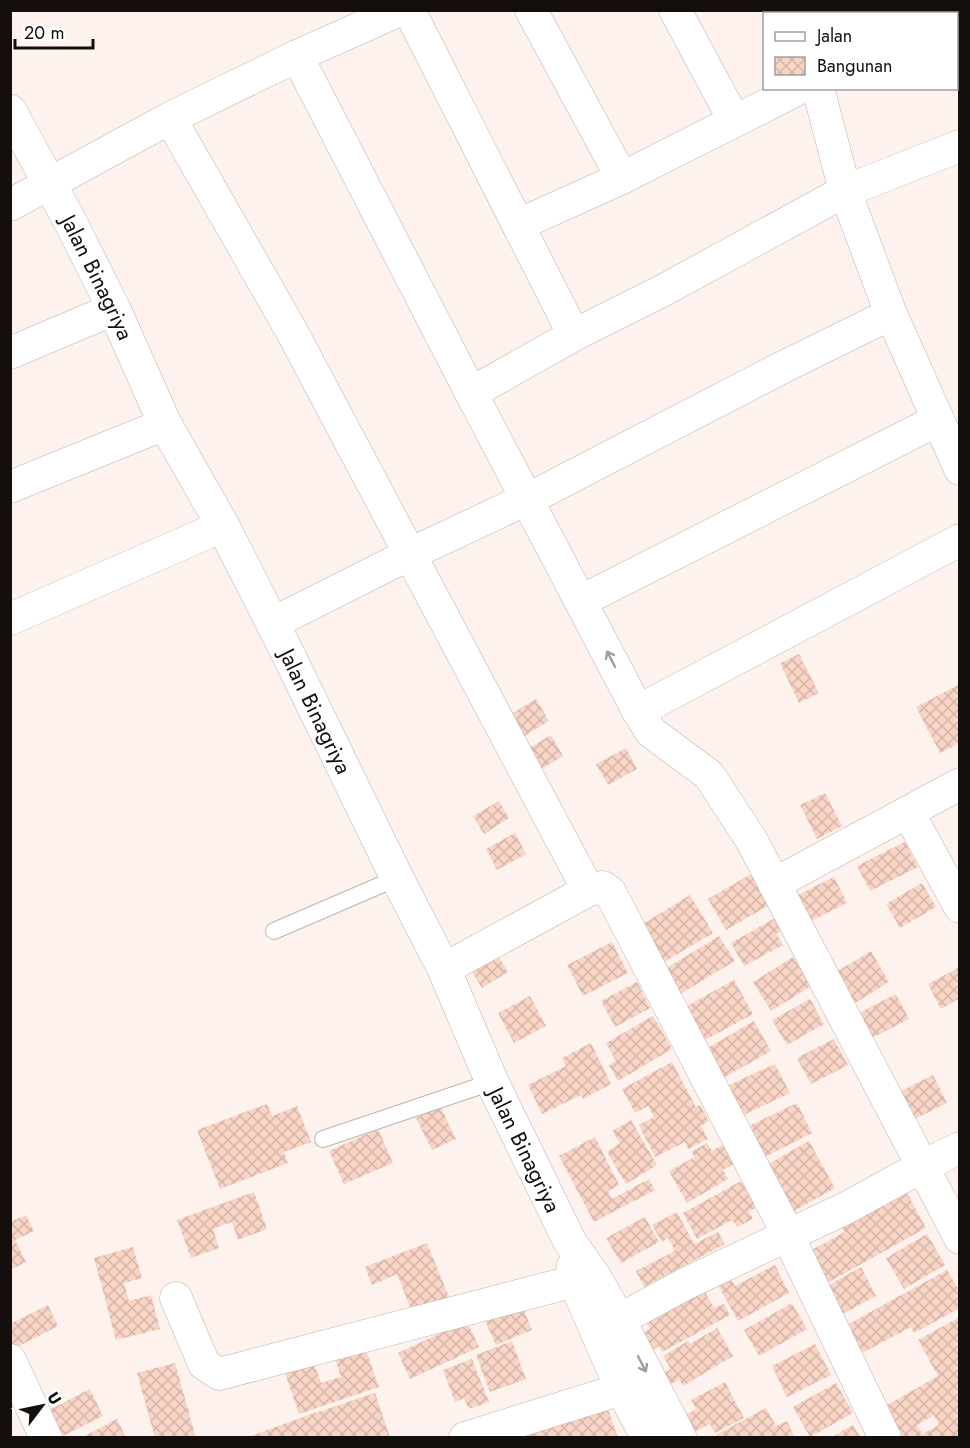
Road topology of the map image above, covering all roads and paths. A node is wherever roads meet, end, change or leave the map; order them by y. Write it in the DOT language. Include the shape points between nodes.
graph roads {
  1 [pos="400,10"];
  2 [pos="410,10"];
  3 [pos="531,10"];
  4 [pos="675,10"];
  5 [pos="297,56"];
  6 [pos="796,90"];
  7 [pos="819,90"];
  8 [pos="10,111"];
  9 [pos="170,118"];
  10 [pos="734,120"];
  11 [pos="960,146"];
  12 [pos="622,177"];
  13 [pos="49,185"];
  14 [pos="844,191"];
  15 [pos="10,205"];
  16 [pos="518,225"];
  17 [pos="114,309"];
  18 [pos="891,314"];
  19 [pos="574,335"];
  20 [pos="10,353"];
  21 [pos="479,389"];
  22 [pos="938,420"];
  23 [pos="165,424"];
  24 [pos="960,469"];
  25 [pos="10,487"];
  26 [pos="535,495"];
  27 [pos="223,526"];
  28 [pos="960,540"];
  29 [pos="410,554"];
  30 [pos="590,597"];
  31 [pos="10,619"];
  32 [pos="273,624"];
  33 [pos="647,706"];
  34 [pos="960,784"];
  35 [pos="908,812"];
  36 [pos="397,878"];
  37 [pos="774,884"];
  38 [pos="589,890"];
  39 [pos="960,907"];
  40 [pos="274,931"];
  41 [pos="444,969"];
  42 [pos="492,1082"];
  43 [pos="323,1139"];
  44 [pos="960,1148"];
  45 [pos="922,1166"];
  46 [pos="787,1237"];
  47 [pos="960,1238"];
  48 [pos="584,1279"];
  49 [pos="176,1298"];
  50 [pos="620,1320"];
  51 [pos="10,1360"];
  52 [pos="622,1389"];
  53 [pos="46,1437"];
  54 [pos="465,1437"];
  55 [pos="648,1437"];
  56 [pos="680,1437"];
  57 [pos="885,1437"];
  1 -- 5 [label="street"];
  2 -- 16 [label="street"];
  3 -- 12 [label="street"];
  4 -- 10 [label="street"];
  5 -- 9 [label="street"];
  5 -- 21 [label="street"];
  6 -- 10 [label="street"];
  7 -- 14 [label="street"];
  8 -- 13 [label="street, Jalan Binagriya"];
  9 -- 13 [label="street"];
  9 -- 29 [label="street" via="291,330"];
  10 -- 12 [label="street"];
  11 -- 14 [label="street"];
  12 -- 16 [label="street"];
  13 -- 15 [label="street"];
  13 -- 17 [label="street, Jalan Binagriya"];
  14 -- 18 [label="street"];
  14 -- 19 [label="street"];
  16 -- 19 [label="street"];
  17 -- 20 [label="street"];
  17 -- 23 [label="street, Jalan Binagriya"];
  18 -- 22 [label="street"];
  18 -- 26 [label="street"];
  19 -- 21 [label="street"];
  21 -- 26 [label="street"];
  22 -- 24 [label="street"];
  22 -- 30 [label="street"];
  23 -- 25 [label="street"];
  23 -- 27 [label="street, Jalan Binagriya"];
  26 -- 29 [label="street"];
  26 -- 30 [label="street"];
  27 -- 31 [label="street"];
  27 -- 32 [label="street, Jalan Binagriya"];
  28 -- 33 [label="street"];
  29 -- 32 [label="street"];
  29 -- 38 [label="street"];
  30 -- 33 [label="street"];
  32 -- 36 [label="street, Jalan Binagriya"];
  33 -- 37 [label="street" via="666,744 709,775 752,841"];
  34 -- 35 [label="street"];
  35 -- 37 [label="street"];
  35 -- 39 [label="street"];
  36 -- 40 [label="lane"];
  36 -- 41 [label="street, Jalan Binagriya"];
  37 -- 45 [label="street"];
  38 -- 41 [label="street"];
  38 -- 46 [label="street" via="603,887 610,892"];
  41 -- 42 [label="street, Jalan Binagriya"];
  42 -- 43 [label="lane"];
  42 -- 48 [label="street, Jalan Binagriya"];
  44 -- 45 [label="street"];
  45 -- 46 [label="street"];
  45 -- 47 [label="street"];
  46 -- 50 [label="street" via="687,1283"];
  46 -- 57 [label="street"];
  48 -- 49 [label="street" via="219,1374 204,1364"];
  48 -- 50 [label="street, Jalan Binagriya"];
  48 -- 52 [label="street, Jalan Binagriya"];
  50 -- 56 [label="street, Jalan Binagriya, one-way"];
  51 -- 53 [label="street"];
  52 -- 54 [label="street"];
  52 -- 55 [label="street, Jalan Binagriya"];
}
